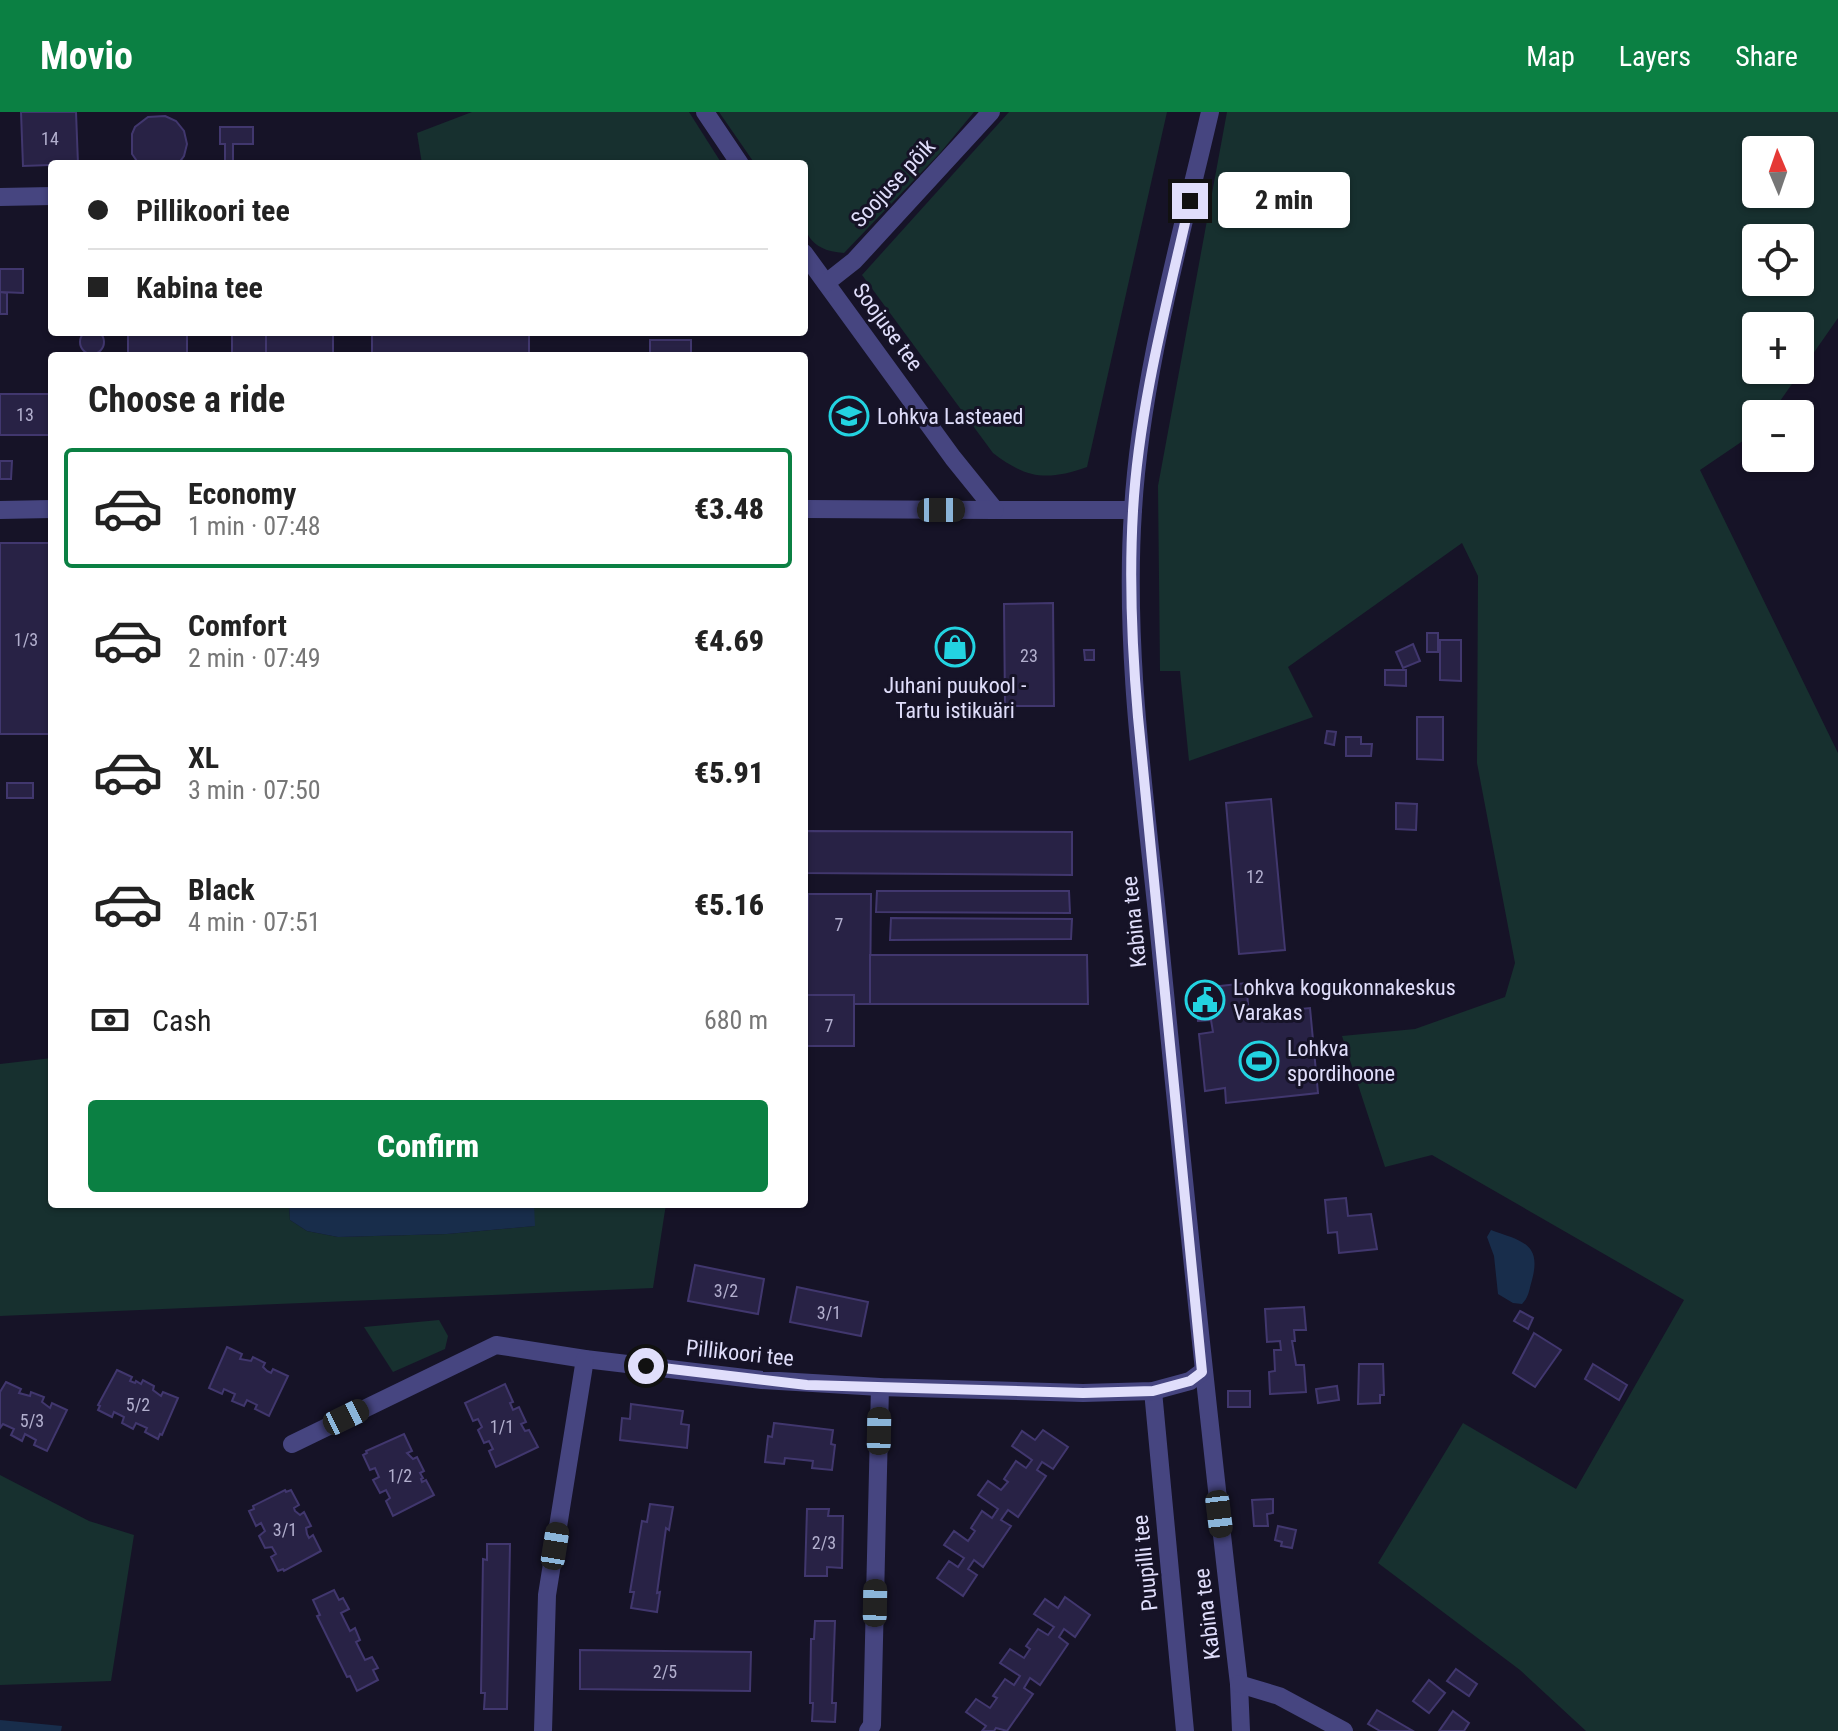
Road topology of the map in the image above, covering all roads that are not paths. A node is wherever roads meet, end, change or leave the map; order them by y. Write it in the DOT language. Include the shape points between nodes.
graph roads {
  1 [pos="705,112"];
  2 [pos="991,112"];
  3 [pos="1210,112"];
  4 [pos="737,160"];
  5 [pos="48,196"];
  6 [pos="0,197"];
  7 [pos="808,258"];
  8 [pos="826,283"];
  9 [pos="48,509"];
  10 [pos="808,509"];
  11 [pos="0,510"];
  12 [pos="995,510"];
  13 [pos="1133,510"];
  14 [pos="585,1359"];
  15 [pos="1202,1372"];
  16 [pos="880,1387"];
  17 [pos="1153,1391"];
  18 [pos="292,1444"];
  19 [pos="1239,1684"];
  20 [pos="543,1731"];
  21 [pos="868,1731"];
  22 [pos="1185,1731"];
  23 [pos="1241,1731"];
  24 [pos="1344,1731"];
  1 -- 4 [label="street"];
  2 -- 8 [label="street, Soojuse põik" via="854,261"];
  3 -- 13 [label="street, Kabina tee" via="1157,347"];
  5 -- 6 [label="street"];
  7 -- 8 [label="street, Soojuse tee"];
  8 -- 12 [label="street, Soojuse tee"];
  9 -- 11 [label="street"];
  10 -- 12 [label="street"];
  12 -- 13 [label="street"];
  13 -- 15 [label="street, Kabina tee" via="1136,700"];
  14 -- 16 [label="street, Pillikoori tee" via="807,1385"];
  14 -- 18 [label="street, Pillikoori tee" via="496,1345"];
  14 -- 20 [label="street" via="547,1595"];
  15 -- 17 [label="street, Pillikoori tee" via="1190,1381"];
  15 -- 19 [label="street, Kabina tee"];
  16 -- 17 [label="street, Pillikoori tee"];
  16 -- 21 [label="street"];
  17 -- 22 [label="street, Puupilli tee"];
  19 -- 23 [label="street, Kabina tee"];
  19 -- 24 [label="street" via="1279,1696"];
}
